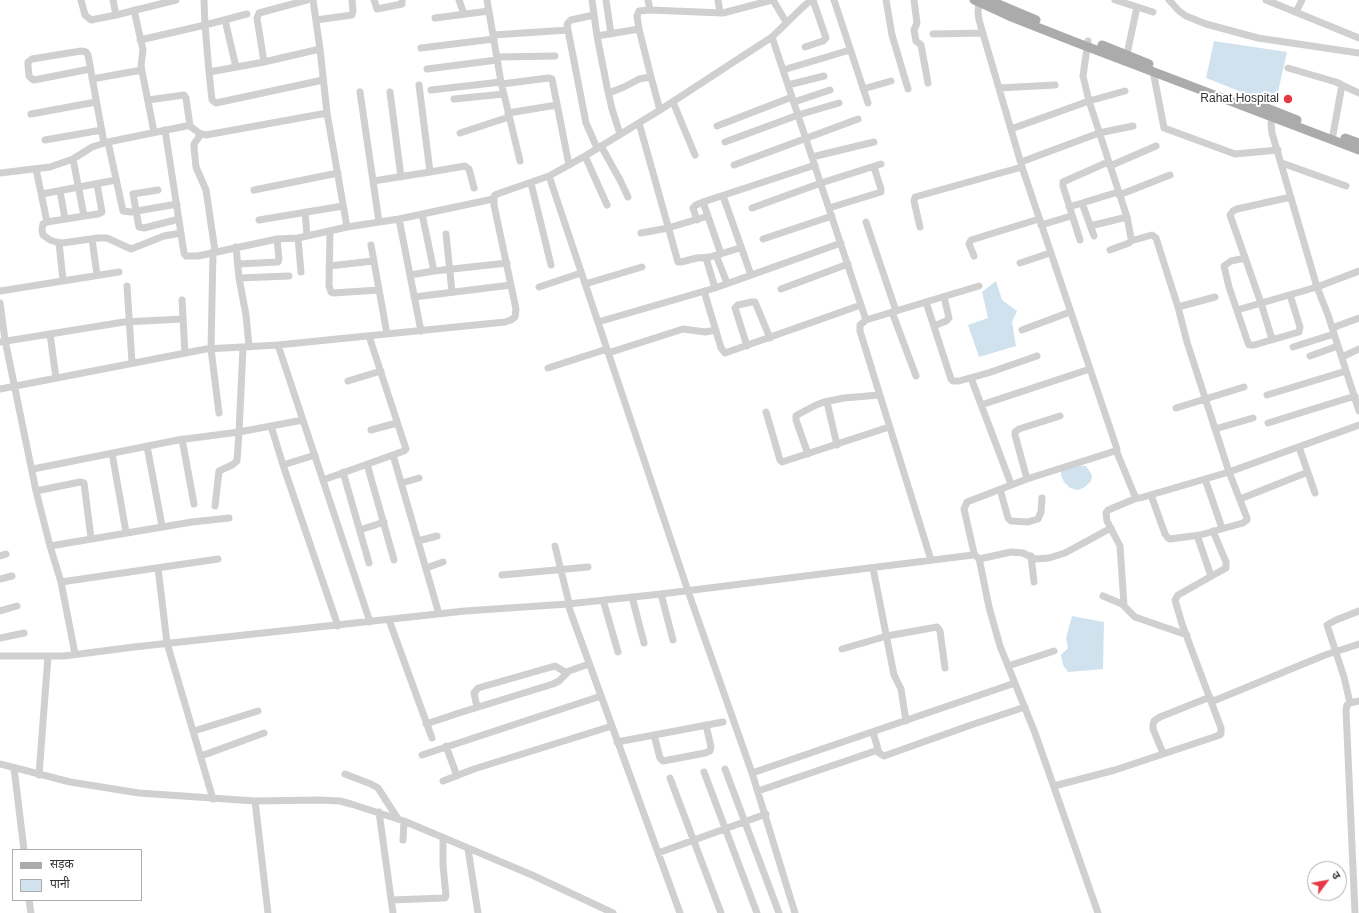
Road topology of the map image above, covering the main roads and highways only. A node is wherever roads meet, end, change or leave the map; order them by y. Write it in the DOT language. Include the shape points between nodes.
graph roads {
  1 [pos="977,1"];
  2 [pos="995,1"];
  3 [pos="1055,31"];
  4 [pos="1088,44"];
  5 [pos="1273,114"];
  6 [pos="1333,137"];
  7 [pos="1359,143"];
  8 [pos="1359,150"];
  1 -- 3 [label="main road"];
  2 -- 3 [label="main road"];
  3 -- 4 [label="main road"];
  4 -- 5 [label="main road" via="1153,71"];
  4 -- 5 [label="main road" via="1127,54"];
  5 -- 6 [label="main road"];
  6 -- 7 [label="main road"];
  6 -- 8 [label="main road"];
}
